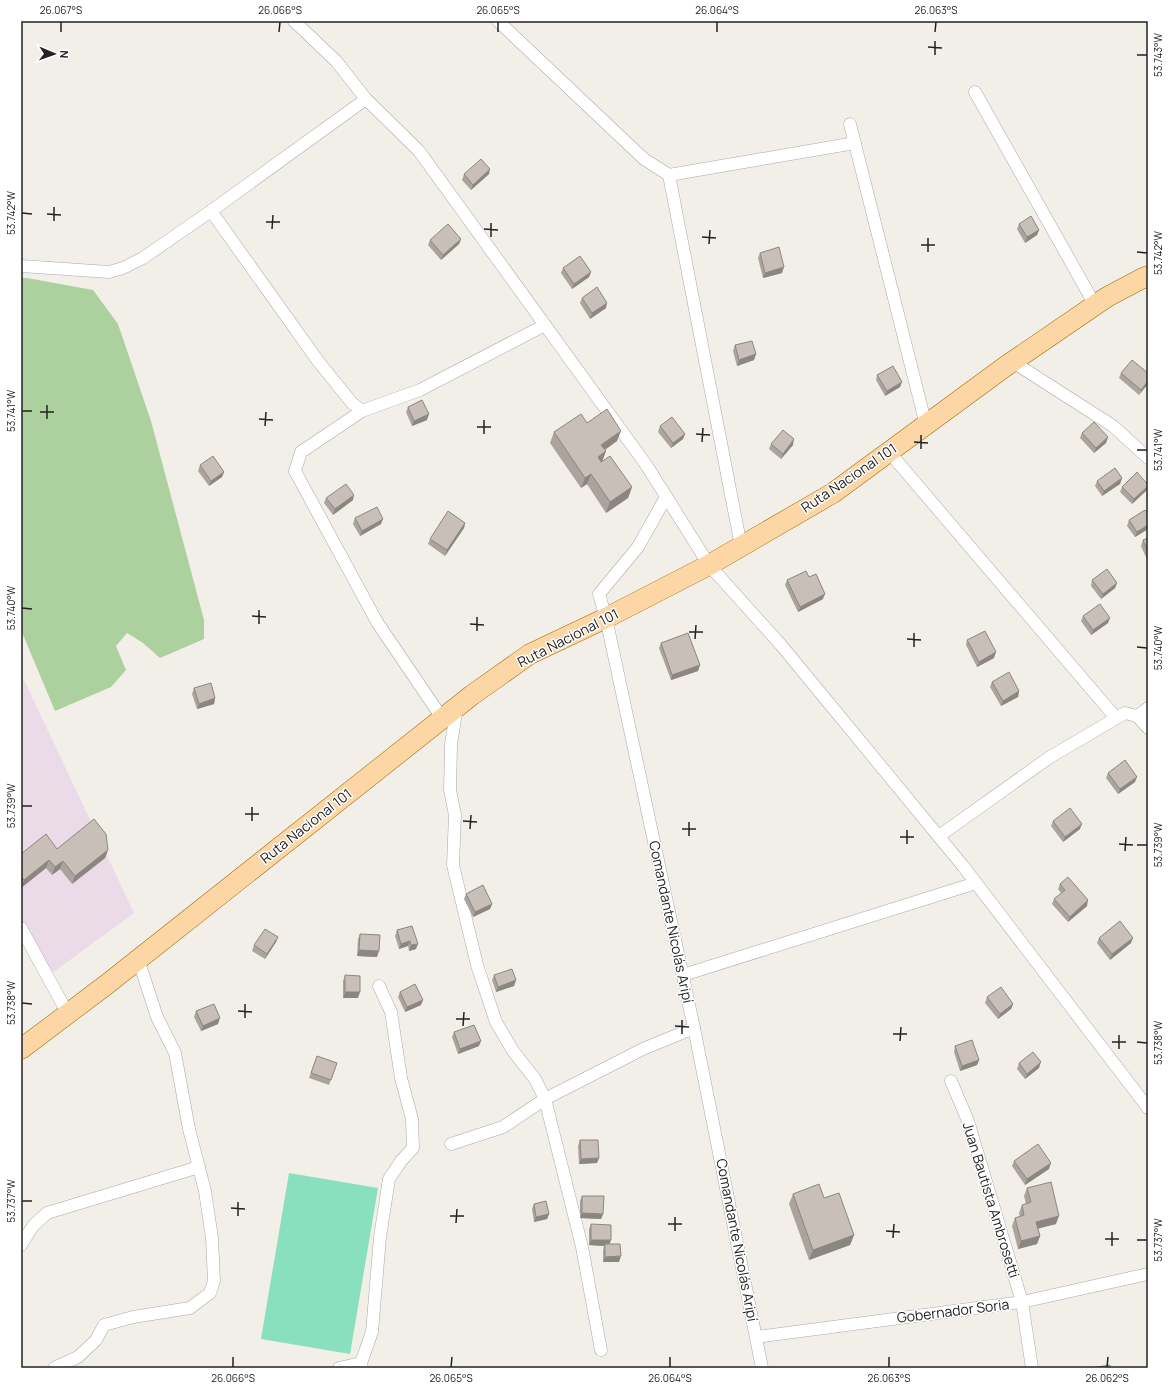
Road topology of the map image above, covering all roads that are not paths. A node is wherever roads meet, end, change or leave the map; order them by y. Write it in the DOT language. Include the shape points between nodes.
graph roads {
  1 [pos="294,21"];
  2 [pos="498,21"];
  3 [pos="975,92"];
  4 [pos="366,99"];
  5 [pos="850,124"];
  6 [pos="855,143"];
  7 [pos="668,176"];
  8 [pos="211,211"];
  9 [pos="21,266"];
  10 [pos="1148,276"];
  11 [pos="1095,305"];
  12 [pos="544,325"];
  13 [pos="1013,362"];
  14 [pos="362,411"];
  15 [pos="926,425"];
  16 [pos="889,452"];
  17 [pos="1148,458"];
  18 [pos="666,497"];
  19 [pos="741,546"];
  20 [pos="709,565"];
  21 [pos="606,618"];
  22 [pos="1148,708"];
  23 [pos="450,712"];
  24 [pos="1137,716"];
  25 [pos="1116,718"];
  26 [pos="1148,728"];
  27 [pos="938,836"];
  28 [pos="976,883"];
  29 [pos="21,928"];
  30 [pos="138,959"];
  31 [pos="683,975"];
  32 [pos="379,986"];
  33 [pos="68,1014"];
  34 [pos="694,1028"];
  35 [pos="21,1049"];
  36 [pos="951,1081"];
  37 [pos="545,1099"];
  38 [pos="1148,1108"];
  39 [pos="451,1144"];
  40 [pos="199,1167"];
  41 [pos="21,1245"];
  42 [pos="1148,1274"];
  43 [pos="1022,1302"];
  44 [pos="756,1337"];
  45 [pos="601,1350"];
  46 [pos="361,1365"];
  47 [pos="54,1368"];
  48 [pos="339,1368"];
  49 [pos="762,1368"];
  50 [pos="1032,1368"];
  1 -- 4 [label="street" via="336,60"];
  2 -- 7 [label="street" via="644,159"];
  3 -- 11 [label="street"];
  4 -- 8 [label="street"];
  4 -- 12 [label="street" via="418,151"];
  5 -- 6 [label="street"];
  6 -- 7 [label="street"];
  6 -- 15 [label="street"];
  7 -- 19 [label="street"];
  8 -- 9 [label="street" via="143,258 123,268 109,272"];
  8 -- 14 [label="street" via="318,361 352,403"];
  10 -- 11 [label="main road, Ruta Nacional 101"];
  11 -- 13 [label="main road, Ruta Nacional 101"];
  12 -- 14 [label="street" via="420,390"];
  12 -- 18 [label="street" via="647,466"];
  13 -- 15 [label="main road, Ruta Nacional 101"];
  13 -- 17 [label="street" via="1113,426"];
  14 -- 23 [label="street" via="301,452 295,471 377,622"];
  15 -- 16 [label="main road, Ruta Nacional 101"];
  16 -- 19 [label="main road, Ruta Nacional 101" via="833,492"];
  16 -- 25 [label="street"];
  18 -- 20 [label="street"];
  18 -- 21 [label="street, Comandante Nicolás Aripí" via="638,547 599,594"];
  19 -- 20 [label="main road, Ruta Nacional 101"];
  20 -- 21 [label="main road, Ruta Nacional 101"];
  20 -- 27 [label="street" via="781,645"];
  21 -- 23 [label="main road, Ruta Nacional 101" via="530,654"];
  21 -- 31 [label="street, Comandante Nicolás Aripí"];
  22 -- 24 [label="street"];
  23 -- 30 [label="main road, Ruta Nacional 101"];
  23 -- 37 [label="street" via="450,790 456,815 453,865 477,965 496,1022 513,1051 535,1079"];
  24 -- 25 [label="street" via="1125,712"];
  24 -- 26 [label="street"];
  25 -- 27 [label="street" via="1050,757"];
  27 -- 28 [label="street"];
  28 -- 31 [label="street"];
  28 -- 38 [label="street"];
  29 -- 33 [label="street"];
  30 -- 33 [label="main road, Ruta Nacional 101"];
  30 -- 40 [label="street" via="157,1018 175,1053"];
  31 -- 34 [label="street, Comandante Nicolás Aripí"];
  32 -- 46 [label="street" via="391,1012 401,1078 412,1119 413,1148 388,1179 372,1332"];
  33 -- 35 [label="main road, Ruta Nacional 101"];
  34 -- 37 [label="street" via="643,1050"];
  34 -- 44 [label="street, Comandante Nicolás Aripí"];
  36 -- 43 [label="street, Juan Bautista Ambrosetti" via="968,1121"];
  37 -- 39 [label="street" via="503,1127"];
  37 -- 45 [label="street" via="582,1247"];
  40 -- 41 [label="street" via="48,1213 33,1226"];
  40 -- 47 [label="street" via="212,1238 214,1281 210,1293 190,1308 133,1317 104,1325 96,1340 78,1357"];
  42 -- 43 [label="street, Gobernador Soria"];
  43 -- 44 [label="street, Gobernador Soria"];
  43 -- 50 [label="street, Juan Bautista Ambrosetti"];
  44 -- 49 [label="street, Comandante Nicolás Aripí"];
  46 -- 48 [label="street"];
}
